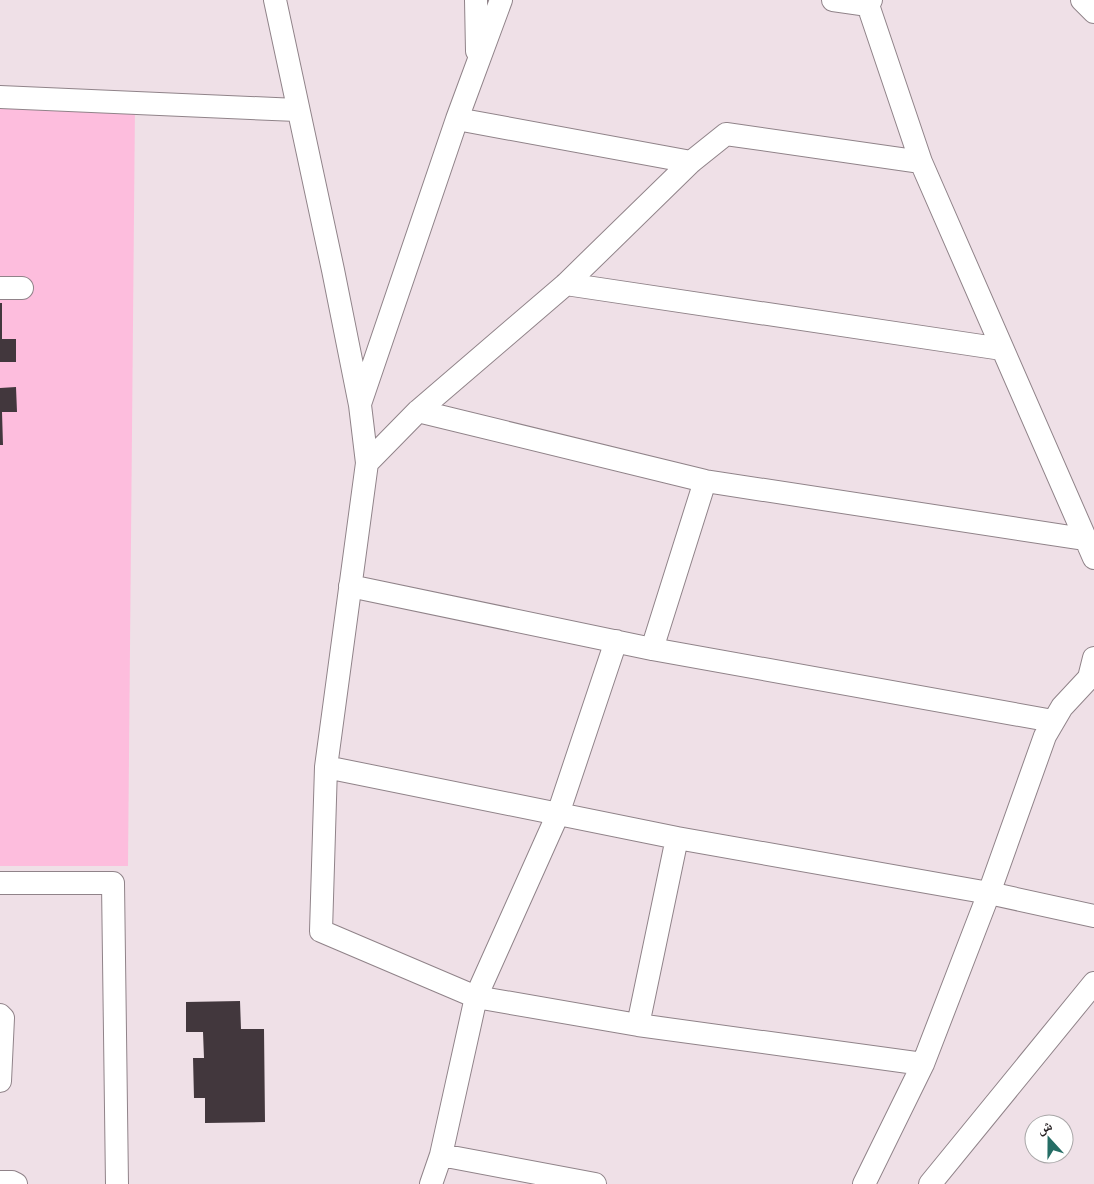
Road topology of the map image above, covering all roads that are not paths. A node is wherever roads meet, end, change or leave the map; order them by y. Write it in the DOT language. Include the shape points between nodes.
graph roads {
  1 [pos="275,0"];
  2 [pos="476,0"];
  3 [pos="501,0"];
  4 [pos="833,0"];
  5 [pos="1082,0"];
  6 [pos="870,2"];
  7 [pos="1094,12"];
  8 [pos="477,64"];
  9 [pos="0,97"];
  10 [pos="298,110"];
  11 [pos="457,119"];
  12 [pos="691,162"];
  13 [pos="922,162"];
  14 [pos="566,284"];
  15 [pos="1002,349"];
  16 [pos="360,405"];
  17 [pos="418,411"];
  18 [pos="367,463"];
  19 [pos="705,481"];
  20 [pos="1089,549"];
  21 [pos="350,586"];
  22 [pos="616,642"];
  23 [pos="652,649"];
  24 [pos="1092,671"];
  25 [pos="1053,721"];
  26 [pos="326,767"];
  27 [pos="558,814"];
  28 [pos="677,838"];
  29 [pos="0,883"];
  30 [pos="990,892"];
  31 [pos="1094,916"];
  32 [pos="1094,983"];
  33 [pos="476,997"];
  34 [pos="0,1014"];
  35 [pos="638,1025"];
  36 [pos="923,1064"];
  37 [pos="0,1081"];
  38 [pos="441,1155"];
  39 [pos="0,1182"];
  40 [pos="16,1184"];
  41 [pos="117,1184"];
  42 [pos="431,1184"];
  43 [pos="596,1184"];
  44 [pos="864,1184"];
  45 [pos="930,1184"];
  1 -- 10 [label="street"];
  2 -- 8 [label="street"];
  3 -- 8 [label="street"];
  4 -- 6 [label="street"];
  5 -- 7 [label="street"];
  6 -- 13 [label="street"];
  8 -- 11 [label="street"];
  9 -- 10 [label="street"];
  10 -- 16 [label="street"];
  11 -- 12 [label="street"];
  11 -- 16 [label="street"];
  12 -- 13 [label="street" via="726,134"];
  12 -- 14 [label="street"];
  13 -- 15 [label="street"];
  14 -- 15 [label="street"];
  14 -- 17 [label="street"];
  15 -- 20 [label="street"];
  16 -- 18 [label="street"];
  17 -- 18 [label="street"];
  17 -- 19 [label="street"];
  18 -- 21 [label="street"];
  19 -- 20 [label="street"];
  19 -- 23 [label="street"];
  21 -- 22 [label="street"];
  21 -- 26 [label="street"];
  22 -- 23 [label="street"];
  22 -- 27 [label="street"];
  23 -- 25 [label="street"];
  24 -- 25 [label="street"];
  25 -- 30 [label="street"];
  26 -- 27 [label="street"];
  26 -- 33 [label="street" via="321,931"];
  27 -- 28 [label="street"];
  27 -- 33 [label="street"];
  28 -- 30 [label="street"];
  28 -- 35 [label="street"];
  29 -- 41 [label="street" via="113,883"];
  30 -- 31 [label="street"];
  30 -- 36 [label="street"];
  32 -- 45 [label="street"];
  33 -- 35 [label="street"];
  33 -- 38 [label="street"];
  34 -- 37 [label="street" via="3,1018"];
  35 -- 36 [label="street"];
  36 -- 44 [label="street"];
  38 -- 42 [label="street"];
  38 -- 43 [label="street"];
  39 -- 40 [label="street"];
}
